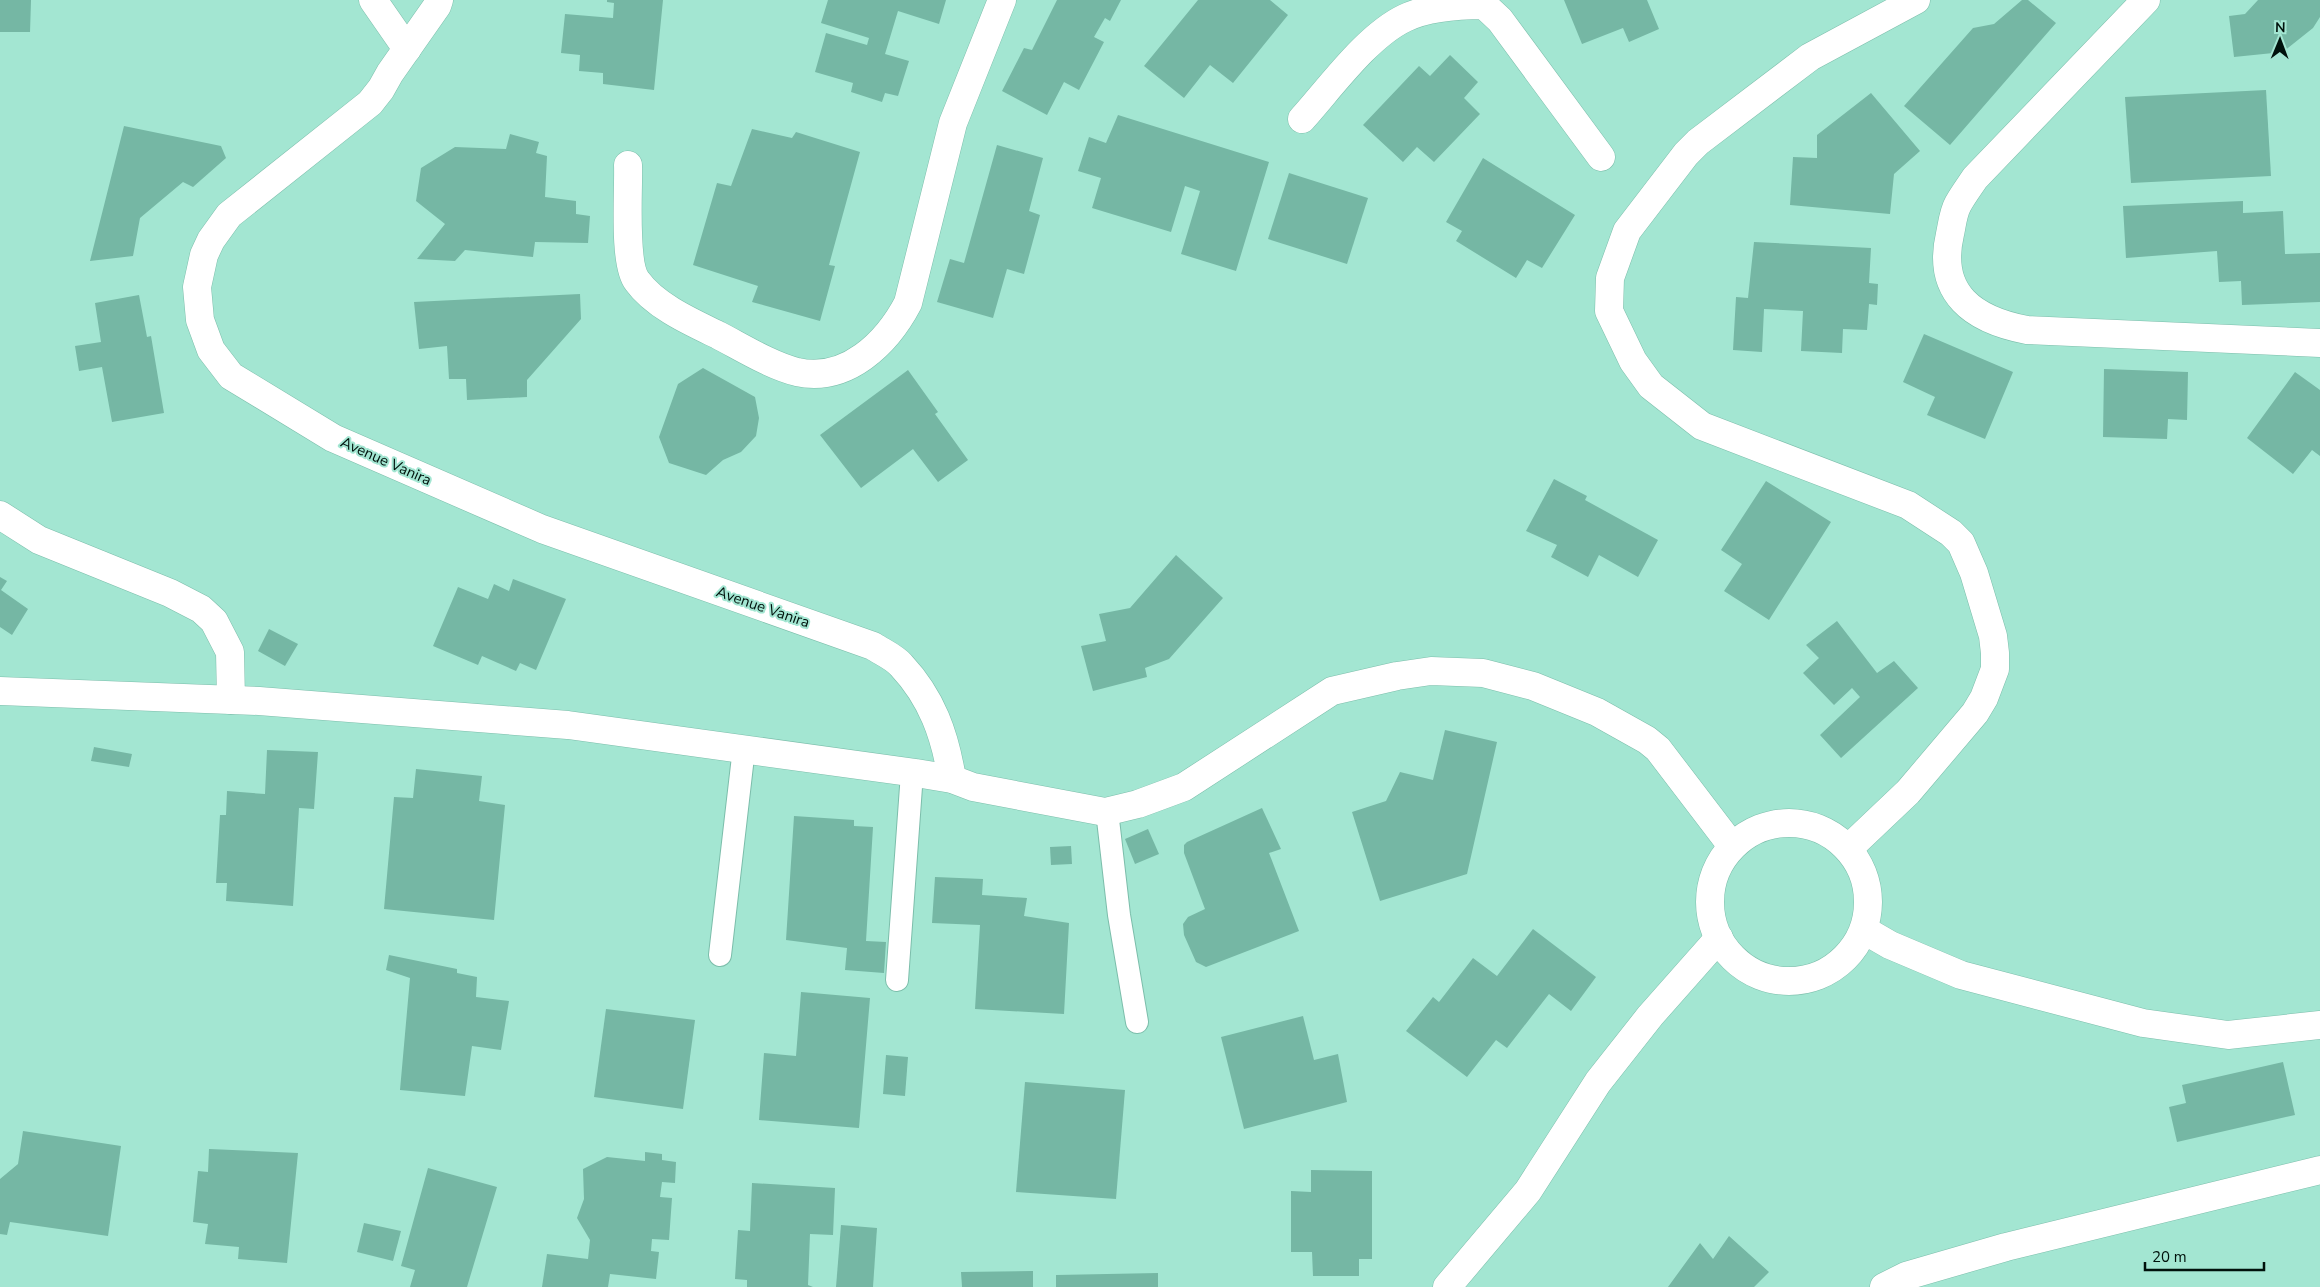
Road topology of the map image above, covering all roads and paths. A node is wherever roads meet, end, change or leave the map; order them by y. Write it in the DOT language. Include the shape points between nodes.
graph roads {
  1 [pos="372,0"];
  2 [pos="1002,0"];
  3 [pos="1916,0"];
  4 [pos="2146,0"];
  5 [pos="438,3"];
  6 [pos="407,49"];
  7 [pos="1302,119"];
  8 [pos="1601,157"];
  9 [pos="628,165"];
  10 [pos="2320,343"];
  11 [pos="0,515"];
  12 [pos="0,691"];
  13 [pos="232,700"];
  14 [pos="744,748"];
  15 [pos="912,773"];
  16 [pos="952,779"];
  17 [pos="1107,811"];
  18 [pos="1732,846"];
  19 [pos="1849,848"];
  20 [pos="1864,930"];
  21 [pos="1719,938"];
  22 [pos="720,955"];
  23 [pos="897,980"];
  24 [pos="1136,1022"];
  25 [pos="2320,1025"];
  26 [pos="2320,1170"];
  27 [pos="1448,1287"];
  28 [pos="1884,1287"];
  1 -- 6 [label="street"];
  2 -- 9 [label="street" via="953,124 908,303 901,317 870,353 842,368 827,373 811,373 781,366 672,312 636,280 630,265"];
  3 -- 19 [label="street" via="1810,57 1698,142 1627,231 1610,278 1609,311 1633,360 1650,386 1689,417 1702,426 1908,505 1951,533 1961,542 1969,557 1993,636 1994,669 1990,685 1975,713 1920,778"];
  4 -- 10 [label="street" via="1975,178 1957,206 1946,252 1954,288 1967,307 2011,327 2027,330"];
  5 -- 6 [label="street, Avenue Vanira"];
  6 -- 16 [label="street, Avenue Vanira" via="370,103 228,214 211,240 204,255 198,287 200,320 211,350 231,376 333,438 542,529 873,646 900,664 931,704 948,750"];
  7 -- 8 [label="street" via="1365,48 1391,26 1406,17 1435,9 1484,5 1500,20"];
  11 -- 13 [label="street" via="39,540 170,592 201,609 214,621 230,652"];
  12 -- 13 [label="street"];
  13 -- 14 [label="street" via="568,725"];
  14 -- 15 [label="street"];
  14 -- 22 [label="lane"];
  15 -- 16 [label="street"];
  15 -- 23 [label="lane"];
  16 -- 17 [label="street" via="973,787"];
  17 -- 18 [label="street" via="1138,804 1184,786 1332,691 1432,671 1483,673 1551,693 1597,712 1647,740 1658,749"];
  17 -- 24 [label="lane"];
  18 -- 19 [label="street" via="1754,831 1778,823 1804,824 1829,832"];
  18 -- 21 [label="street" via="1721,862 1711,890 1712,919"];
  19 -- 20 [label="street" via="1868,888"];
  20 -- 21 [label="street" via="1840,963 1804,980 1783,981 1764,977 1730,954"];
  20 -- 25 [label="street" via="1890,946 1961,975 2143,1023 2228,1034"];
  21 -- 27 [label="street" via="1650,1016 1598,1082 1528,1191"];
  26 -- 28 [label="street" via="2006,1247 1906,1276"];
}
